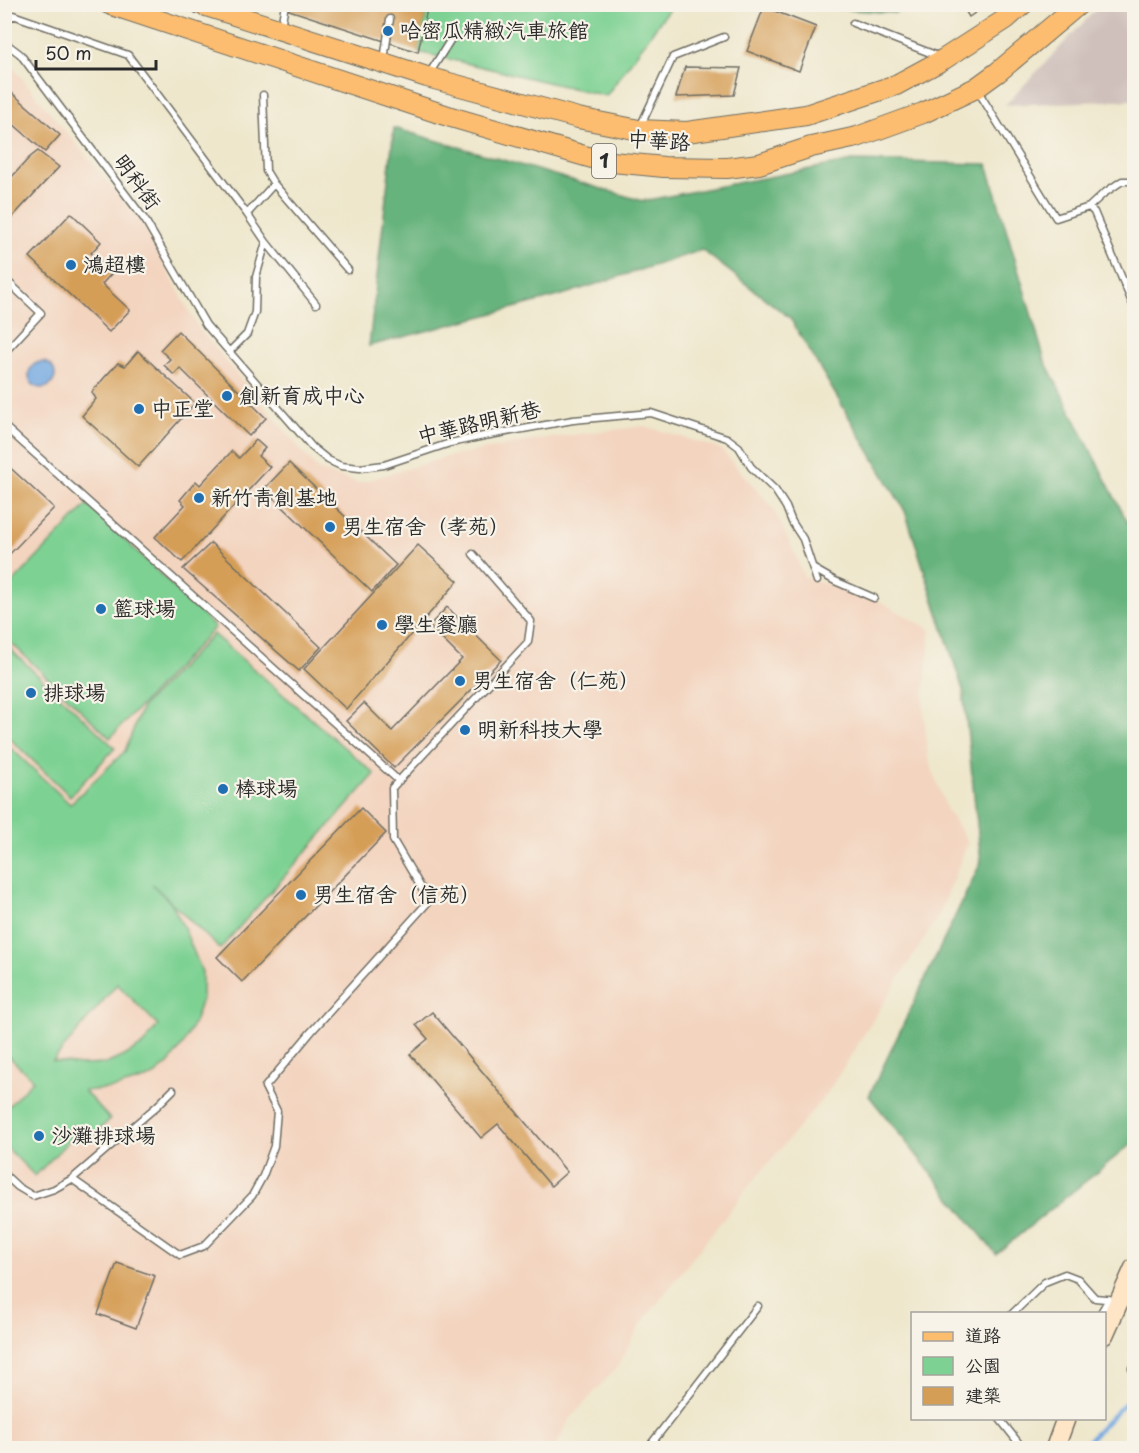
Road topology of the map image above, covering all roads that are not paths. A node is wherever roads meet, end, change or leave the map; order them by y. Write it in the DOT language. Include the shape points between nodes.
graph roads {
  1 [pos="110,4"];
  2 [pos="200,4"];
  3 [pos="285,4"];
  4 [pos="1023,4"];
  5 [pos="1079,4"];
  6 [pos="390,19"];
  7 [pos="853,23"];
  8 [pos="4,24"];
  9 [pos="280,31"];
  10 [pos="724,37"];
  11 [pos="451,39"];
  12 [pos="4,42"];
  13 [pos="944,58"];
  14 [pos="383,64"];
  15 [pos="427,77"];
  16 [pos="976,88"];
  17 [pos="263,95"];
  18 [pos="639,130"];
  19 [pos="1134,181"];
  20 [pos="274,184"];
  21 [pos="1089,207"];
  22 [pos="247,214"];
  23 [pos="266,242"];
  24 [pos="348,270"];
  25 [pos="4,278"];
  26 [pos="316,304"];
  27 [pos="1134,307"];
  28 [pos="229,352"];
  29 [pos="4,353"];
  30 [pos="4,426"];
  31 [pos="473,554"];
  32 [pos="813,568"];
  33 [pos="817,581"];
  34 [pos="874,598"];
  35 [pos="399,781"];
  36 [pos="173,1089"];
  37 [pos="4,1174"];
  38 [pos="72,1179"];
  39 [pos="1134,1268"];
  40 [pos="1115,1300"];
  41 [pos="758,1306"];
  42 [pos="1014,1312"];
  43 [pos="1102,1312"];
  44 [pos="1106,1329"];
  45 [pos="1000,1420"];
  46 [pos="1066,1420"];
  47 [pos="1021,1446"];
  48 [pos="648,1449"];
  49 [pos="1055,1449"];
  1 -- 16 [label="main road, 中華路 / 1" via="451,117 602,161 664,167 759,164 923,113"];
  2 -- 9 [label="main road, 中華路 / 1"];
  3 -- 9 [label="lane"];
  4 -- 13 [label="main road, 中華路 / 1"];
  5 -- 16 [label="main road, 中華路 / 1"];
  6 -- 14 [label="lane"];
  7 -- 13 [label="lane"];
  8 -- 22 [label="lane" via="13,15 128,55"];
  9 -- 14 [label="main road, 中華路 / 1"];
  10 -- 18 [label="lane" via="673,57"];
  11 -- 15 [label="lane"];
  12 -- 28 [label="lane, 明科街" via="21,54 138,210 206,325"];
  13 -- 18 [label="main road, 中華路 / 1" via="896,85 806,115 687,132"];
  14 -- 15 [label="main road, 中華路 / 1"];
  15 -- 18 [label="main road, 中華路 / 1" via="578,118"];
  16 -- 21 [label="lane" via="1056,218"];
  17 -- 20 [label="lane" via="266,171"];
  19 -- 21 [label="lane" via="1122,181"];
  20 -- 22 [label="lane"];
  20 -- 24 [label="lane"];
  21 -- 27 [label="lane"];
  22 -- 23 [label="lane"];
  23 -- 26 [label="lane"];
  23 -- 28 [label="lane" via="256,276 255,312 247,334"];
  25 -- 29 [label="lane" via="41,313"];
  28 -- 32 [label="lane, 中華路明新巷" via="312,447 341,466 384,465 484,436 573,420 651,413 727,438 775,490 803,539"];
  30 -- 35 [label="lane"];
  31 -- 35 [label="lane" via="531,621 528,642"];
  32 -- 33 [label="lane, 中華路明新巷"];
  32 -- 34 [label="lane"];
  35 -- 38 [label="lane" via="392,788 393,840 429,901 265,1086 277,1111 274,1146 252,1196 204,1246 180,1255"];
  36 -- 38 [label="lane"];
  37 -- 38 [label="lane" via="33,1196"];
  39 -- 40 [label="street"];
  40 -- 42 [label="lane" via="1095,1298 1078,1279 1065,1274 1046,1282"];
  40 -- 43 [label="lane"];
  40 -- 44 [label="street"];
  41 -- 48 [label="lane"];
  45 -- 47 [label="lane"];
  46 -- 49 [label="street"];
}
